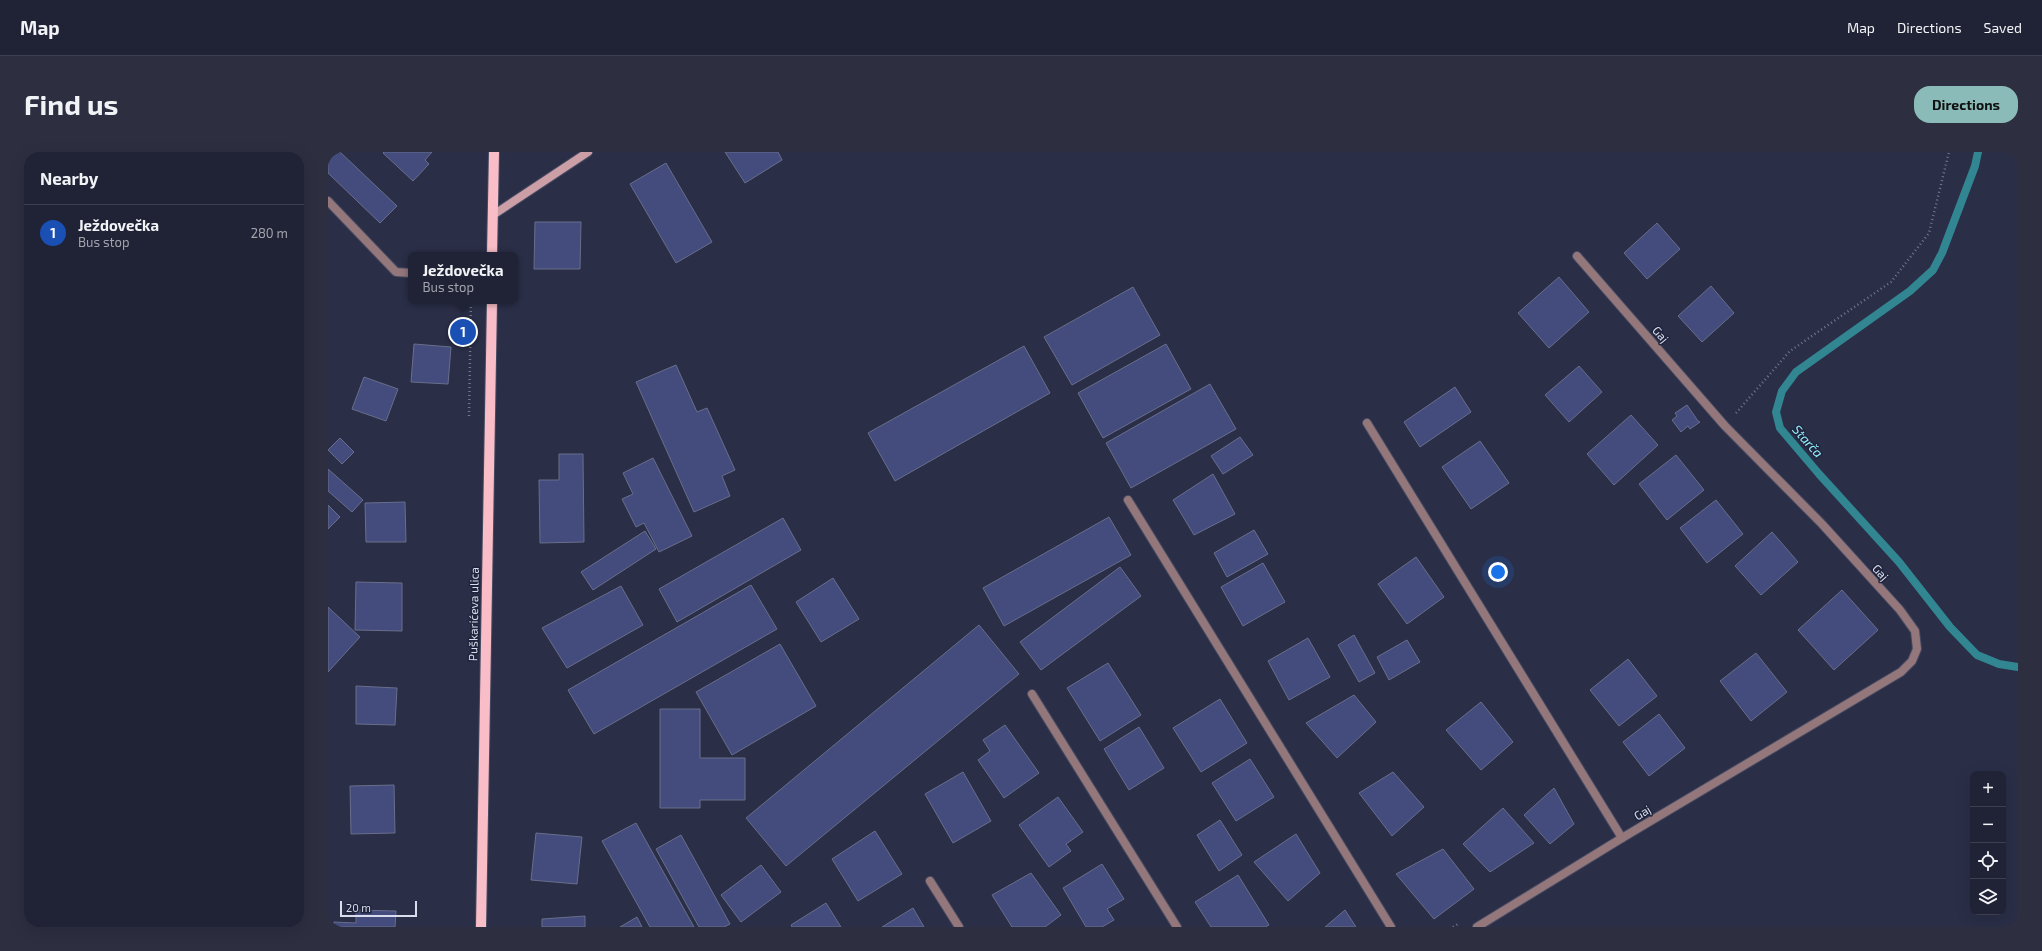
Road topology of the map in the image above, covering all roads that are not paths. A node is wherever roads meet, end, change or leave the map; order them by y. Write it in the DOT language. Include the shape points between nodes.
graph roads {
  1 [pos="494,152"];
  2 [pos="588,152"];
  3 [pos="328,201"];
  4 [pos="493,215"];
  5 [pos="492,252"];
  6 [pos="1577,256"];
  7 [pos="408,273"];
  8 [pos="492,304"];
  9 [pos="1367,423"];
  10 [pos="1128,500"];
  11 [pos="1032,694"];
  12 [pos="1622,838"];
  13 [pos="930,881"];
  14 [pos="481,927"];
  15 [pos="959,927"];
  16 [pos="1177,927"];
  17 [pos="1391,927"];
  18 [pos="1477,927"];
  1 -- 4 [label="main road"];
  2 -- 4 [label="main road"];
  3 -- 7 [label="street" via="396,272"];
  4 -- 5 [label="main road"];
  6 -- 12 [label="street, Gaj" via="1725,426 1822,524 1900,610 1915,631 1917,649 1912,661 1901,672"];
  8 -- 14 [label="main road, Puškarićeva ulica"];
  9 -- 12 [label="street"];
  10 -- 17 [label="street"];
  11 -- 16 [label="street"];
  12 -- 18 [label="street, Gaj"];
  13 -- 15 [label="street"];
}
